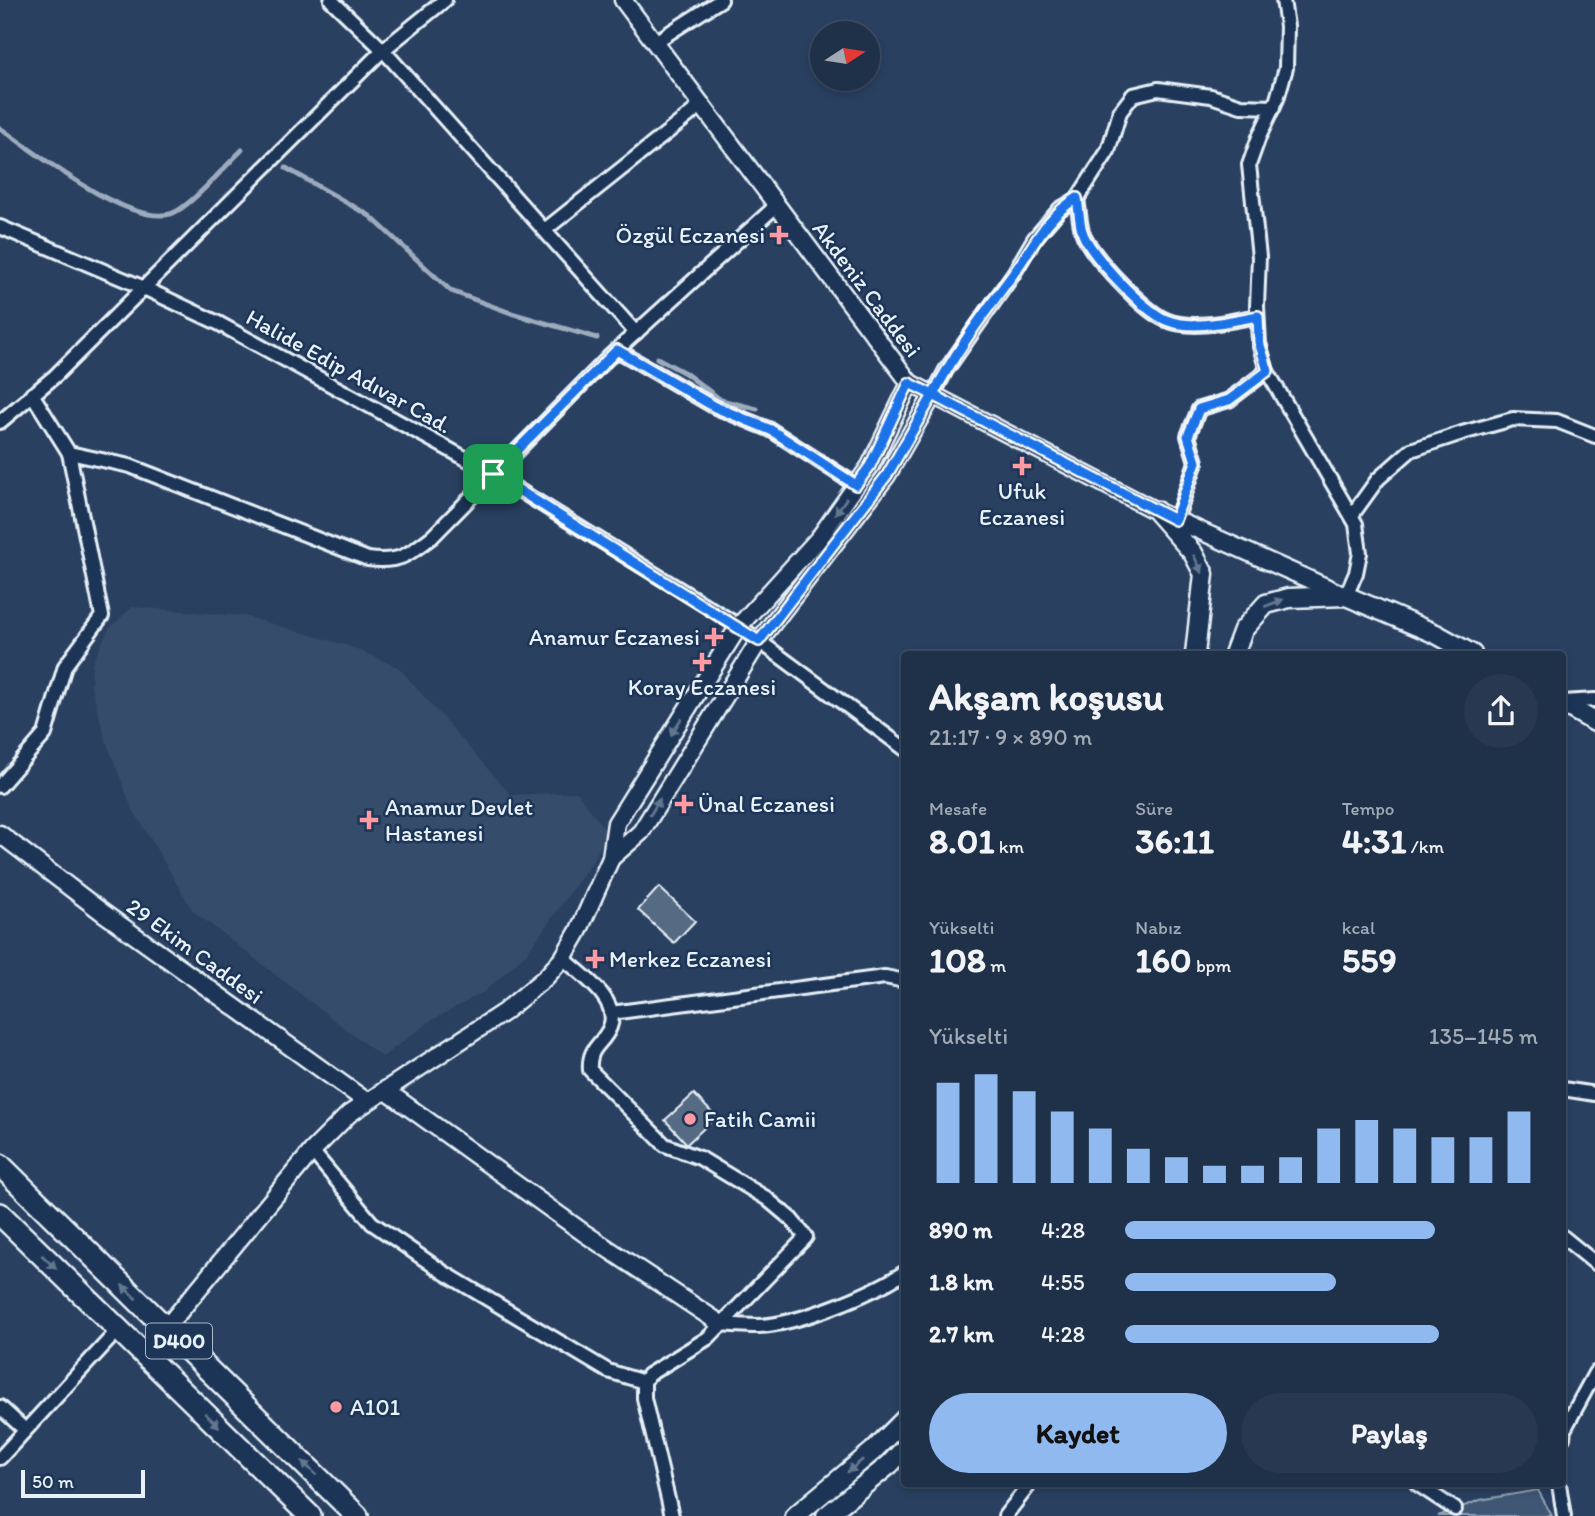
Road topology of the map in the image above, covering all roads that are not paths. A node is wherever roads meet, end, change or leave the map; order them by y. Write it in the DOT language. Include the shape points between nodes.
graph roads {
  1 [pos="331,0"];
  2 [pos="445,0"];
  3 [pos="623,0"];
  4 [pos="720,0"];
  5 [pos="1283,0"];
  6 [pos="655,42"];
  7 [pos="383,50"];
  8 [pos="703,104"];
  9 [pos="1274,107"];
  10 [pos="1077,198"];
  11 [pos="776,205"];
  12 [pos="0,227"];
  13 [pos="546,229"];
  14 [pos="142,286"];
  15 [pos="1258,316"];
  16 [pos="636,333"];
  17 [pos="617,350"];
  18 [pos="1268,371"];
  19 [pos="909,383"];
  20 [pos="32,394"];
  21 [pos="933,395"];
  22 [pos="0,422"];
  23 [pos="1595,436"];
  24 [pos="69,453"];
  25 [pos="493,474"];
  26 [pos="856,485"];
  27 [pos="1156,511"];
  28 [pos="1352,515"];
  29 [pos="1175,520"];
  30 [pos="1346,597"];
  31 [pos="740,626"];
  32 [pos="759,641"];
  33 [pos="1195,651"];
  34 [pos="1235,651"];
  35 [pos="1467,651"];
  36 [pos="1595,700"];
  37 [pos="1566,703"];
  38 [pos="1566,705"];
  39 [pos="1595,722"];
  40 [pos="901,745"];
  41 [pos="0,786"];
  42 [pos="0,835"];
  43 [pos="611,858"];
  44 [pos="563,958"];
  45 [pos="901,980"];
  46 [pos="611,1013"];
  47 [pos="1566,1089"];
  48 [pos="385,1090"];
  49 [pos="1595,1094"];
  50 [pos="366,1101"];
  51 [pos="312,1151"];
  52 [pos="0,1165"];
  53 [pos="0,1214"];
  54 [pos="1566,1240"];
  55 [pos="1595,1264"];
  56 [pos="901,1275"];
  57 [pos="721,1324"];
  58 [pos="166,1328"];
  59 [pos="119,1329"];
  60 [pos="1595,1373"];
  61 [pos="644,1382"];
  62 [pos="0,1407"];
  63 [pos="901,1423"];
  64 [pos="1566,1426"];
  65 [pos="24,1429"];
  66 [pos="901,1452"];
  67 [pos="0,1458"];
  68 [pos="1028,1487"];
  69 [pos="1422,1487"];
  70 [pos="1559,1487"];
  71 [pos="1455,1509"];
  72 [pos="310,1516"];
  73 [pos="357,1516"];
  74 [pos="672,1516"];
  75 [pos="794,1516"];
  76 [pos="826,1516"];
  77 [pos="1006,1516"];
  78 [pos="1564,1516"];
  1 -- 7 [label="street"];
  2 -- 7 [label="street"];
  3 -- 6 [label="street, Akdeniz Caddesi"];
  4 -- 6 [label="street"];
  5 -- 9 [label="street" via="1286,68"];
  6 -- 8 [label="street, Akdeniz Caddesi"];
  7 -- 13 [label="street"];
  7 -- 14 [label="street"];
  8 -- 11 [label="street, Akdeniz Caddesi"];
  8 -- 13 [label="street"];
  9 -- 10 [label="street" via="1241,106 1212,96 1158,89 1133,95 1120,112 1108,151"];
  9 -- 15 [label="street" via="1249,165 1259,257"];
  10 -- 15 [label="street" via="1082,233 1102,263 1148,310 1167,321 1186,323"];
  10 -- 21 [label="street" via="1060,209 1034,239"];
  11 -- 16 [label="street"];
  11 -- 19 [label="street, Akdeniz Caddesi"];
  12 -- 14 [label="street, Halide Edip Adıvar Cad."];
  13 -- 16 [label="street"];
  14 -- 20 [label="street"];
  14 -- 25 [label="street, Halide Edip Adıvar Cad."];
  15 -- 18 [label="street" via="1259,342"];
  16 -- 17 [label="street"];
  17 -- 25 [label="street"];
  17 -- 26 [label="street" via="715,407 771,430"];
  18 -- 28 [label="street"];
  18 -- 29 [label="street" via="1229,400 1199,409 1188,436 1196,462"];
  19 -- 21 [label="street, Akdeniz Caddesi"];
  19 -- 26 [label="street" via="870,466"];
  20 -- 22 [label="street"];
  20 -- 24 [label="street"];
  21 -- 27 [label="street, Akdeniz Caddesi"];
  21 -- 32 [label="street" via="887,475"];
  23 -- 28 [label="street" via="1557,421 1513,419 1462,433 1412,450 1378,479"];
  24 -- 25 [label="street" via="130,467 368,559 387,561 405,557 433,536"];
  24 -- 41 [label="street" via="102,616 65,666 45,734"];
  25 -- 31 [label="street, Halide Edip Adıvar Cad."];
  26 -- 31 [label="street, one-way" via="819,538"];
  27 -- 29 [label="street, Akdeniz Caddesi"];
  27 -- 33 [label="main road, one-way" via="1193,552 1204,574"];
  28 -- 30 [label="street" via="1360,553"];
  29 -- 30 [label="street, Akdeniz Caddesi"];
  34 -- 30 [label="main road, one-way" via="1243,629 1266,604 1289,598"];
  30 -- 35 [label="main road"];
  31 -- 32 [label="street, Halide Edip Adıvar Cad."];
  31 -- 43 [label="street, one-way" via="616,824"];
  32 -- 40 [label="street, Halide Edip Adıvar Cad."];
  43 -- 32 [label="street, one-way" via="641,832"];
  36 -- 37 [label="street"];
  38 -- 39 [label="main road"];
  42 -- 50 [label="street, 29 Ekim Caddesi"];
  43 -- 44 [label="street"];
  44 -- 46 [label="street" via="606,998"];
  44 -- 48 [label="street" via="504,1012"];
  45 -- 46 [label="street" via="885,977"];
  46 -- 57 [label="street" via="610,1027 589,1060 590,1070 664,1146 700,1158 766,1198 806,1237"];
  47 -- 49 [label="street"];
  48 -- 50 [label="street"];
  48 -- 57 [label="street" via="584,1233"];
  50 -- 51 [label="street"];
  51 -- 58 [label="street"];
  51 -- 61 [label="street" via="372,1223 443,1272 608,1371"];
  58 -- 52 [label="highway, D400, one-way"];
  53 -- 59 [label="highway, D400, one-way"];
  54 -- 55 [label="street"];
  56 -- 57 [label="street" via="794,1320 760,1326"];
  57 -- 61 [label="street" via="709,1338 648,1375"];
  73 -- 58 [label="highway, D400, one-way"];
  59 -- 65 [label="street"];
  59 -- 72 [label="highway, D400, one-way"];
  60 -- 64 [label="street"];
  61 -- 74 [label="street"];
  62 -- 65 [label="street"];
  63 -- 75 [label="main road, one-way"];
  65 -- 67 [label="street"];
  66 -- 76 [label="main road"];
  68 -- 77 [label="street"];
  69 -- 71 [label="street"];
  70 -- 78 [label="street"];
}
